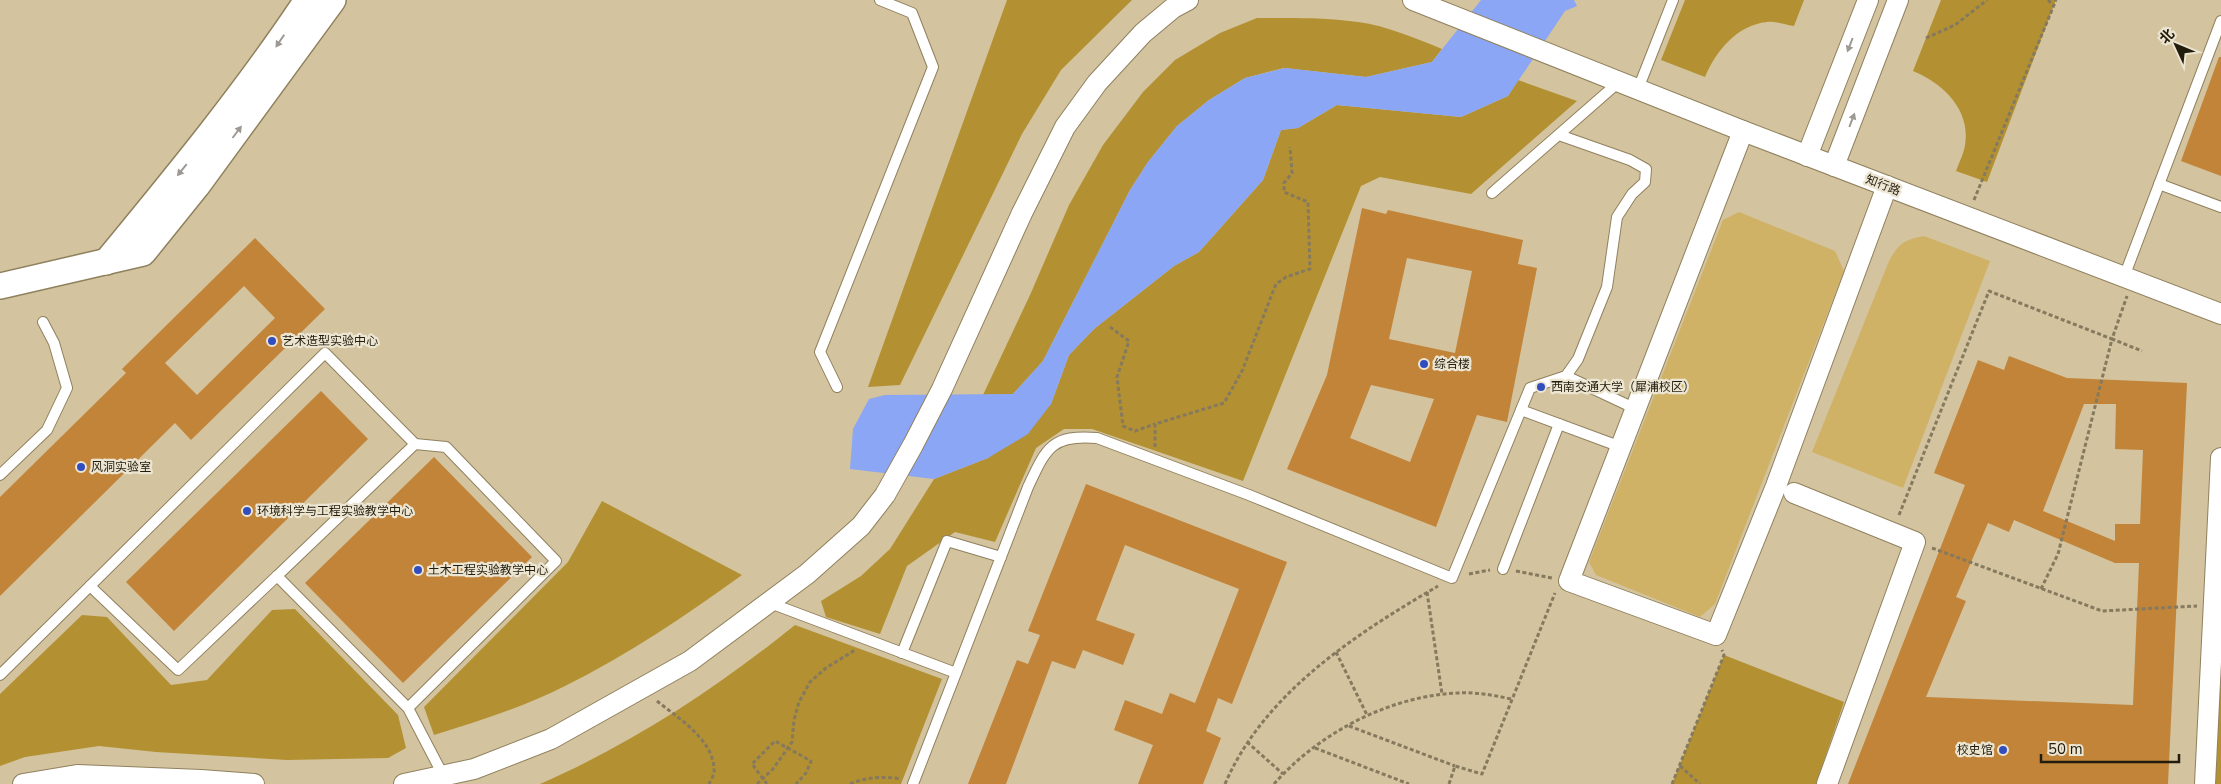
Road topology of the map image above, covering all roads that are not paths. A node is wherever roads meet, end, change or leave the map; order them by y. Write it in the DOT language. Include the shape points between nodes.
graph roads {
  1 [pos="307,0"];
  2 [pos="333,0"];
  3 [pos="880,0"];
  4 [pos="1413,0"];
  5 [pos="1673,0"];
  6 [pos="1868,0"];
  7 [pos="1898,0"];
  8 [pos="1176,3"];
  9 [pos="2221,21"];
  10 [pos="1620,81"];
  11 [pos="1638,89"];
  12 [pos="1743,131"];
  13 [pos="1558,135"];
  14 [pos="1807,156"];
  15 [pos="1834,166"];
  16 [pos="2160,184"];
  17 [pos="1887,186"];
  18 [pos="1492,193"];
  19 [pos="2221,207"];
  20 [pos="106,262"];
  21 [pos="2128,279"];
  22 [pos="0,286"];
  23 [pos="2221,314"];
  24 [pos="43,322"];
  25 [pos="1566,376"];
  26 [pos="837,387"];
  27 [pos="1636,409"];
  28 [pos="1521,410"];
  29 [pos="1559,424"];
  30 [pos="415,444"];
  31 [pos="1621,447"];
  32 [pos="2221,458"];
  33 [pos="0,475"];
  34 [pos="1794,493"];
  35 [pos="1001,557"];
  36 [pos="1503,569"];
  37 [pos="277,576"];
  38 [pos="90,586"];
  39 [pos="770,603"];
  40 [pos="902,653"];
  41 [pos="956,673"];
  42 [pos="0,675"];
  43 [pos="408,708"];
  44 [pos="444,777"];
  45 [pos="913,783"];
  46 [pos="23,784"];
  47 [pos="254,784"];
  48 [pos="404,784"];
  49 [pos="1827,784"];
  50 [pos="2205,784"];
  1 -- 20 [label="street, one-way" via="268,58 184,168"];
  20 -- 2 [label="street, one-way" via="143,253 197,186"];
  3 -- 26 [label="lane" via="912,13 932,67 820,352"];
  4 -- 10 [label="street, 知行路"];
  5 -- 11 [label="lane"];
  6 -- 14 [label="street, one-way"];
  15 -- 7 [label="street, one-way"];
  8 -- 39 [label="street" via="1097,83 1065,127 1022,212 942,389 885,495 861,526 833,553"];
  9 -- 16 [label="lane"];
  10 -- 11 [label="street, 知行路"];
  10 -- 13 [label="lane"];
  11 -- 12 [label="street, 知行路"];
  12 -- 14 [label="street, 知行路"];
  12 -- 27 [label="street"];
  13 -- 18 [label="lane"];
  13 -- 25 [label="lane" via="1630,160 1646,169 1645,182 1632,194 1618,217 1607,288 1578,359"];
  14 -- 15 [label="street, 知行路"];
  15 -- 17 [label="street, 知行路"];
  16 -- 19 [label="lane"];
  16 -- 21 [label="lane"];
  17 -- 21 [label="street, 知行路"];
  17 -- 31 [label="street" via="1776,486 1716,635 1570,581"];
  20 -- 22 [label="street"];
  21 -- 23 [label="street, 知行路"];
  24 -- 33 [label="lane" via="54,343 67,388 47,430"];
  25 -- 27 [label="lane"];
  25 -- 28 [label="lane" via="1530,388"];
  27 -- 31 [label="street"];
  28 -- 29 [label="lane"];
  28 -- 35 [label="lane" via="1452,578 1156,460 1096,438 1074,436 1055,444 1041,458"];
  29 -- 31 [label="lane"];
  29 -- 36 [label="lane"];
  30 -- 37 [label="lane"];
  30 -- 38 [label="lane" via="326,353"];
  30 -- 43 [label="lane" via="446,447 556,561"];
  32 -- 50 [label="street"];
  34 -- 49 [label="street" via="1915,542"];
  35 -- 40 [label="lane" via="947,541"];
  35 -- 41 [label="lane"];
  37 -- 38 [label="lane" via="178,670"];
  37 -- 43 [label="lane"];
  38 -- 42 [label="lane"];
  39 -- 40 [label="lane"];
  39 -- 44 [label="street" via="690,661 551,739"];
  40 -- 41 [label="lane"];
  41 -- 45 [label="lane"];
  43 -- 44 [label="lane"];
  44 -- 48 [label="street"];
  46 -- 47 [label="street" via="78,775"];
}
